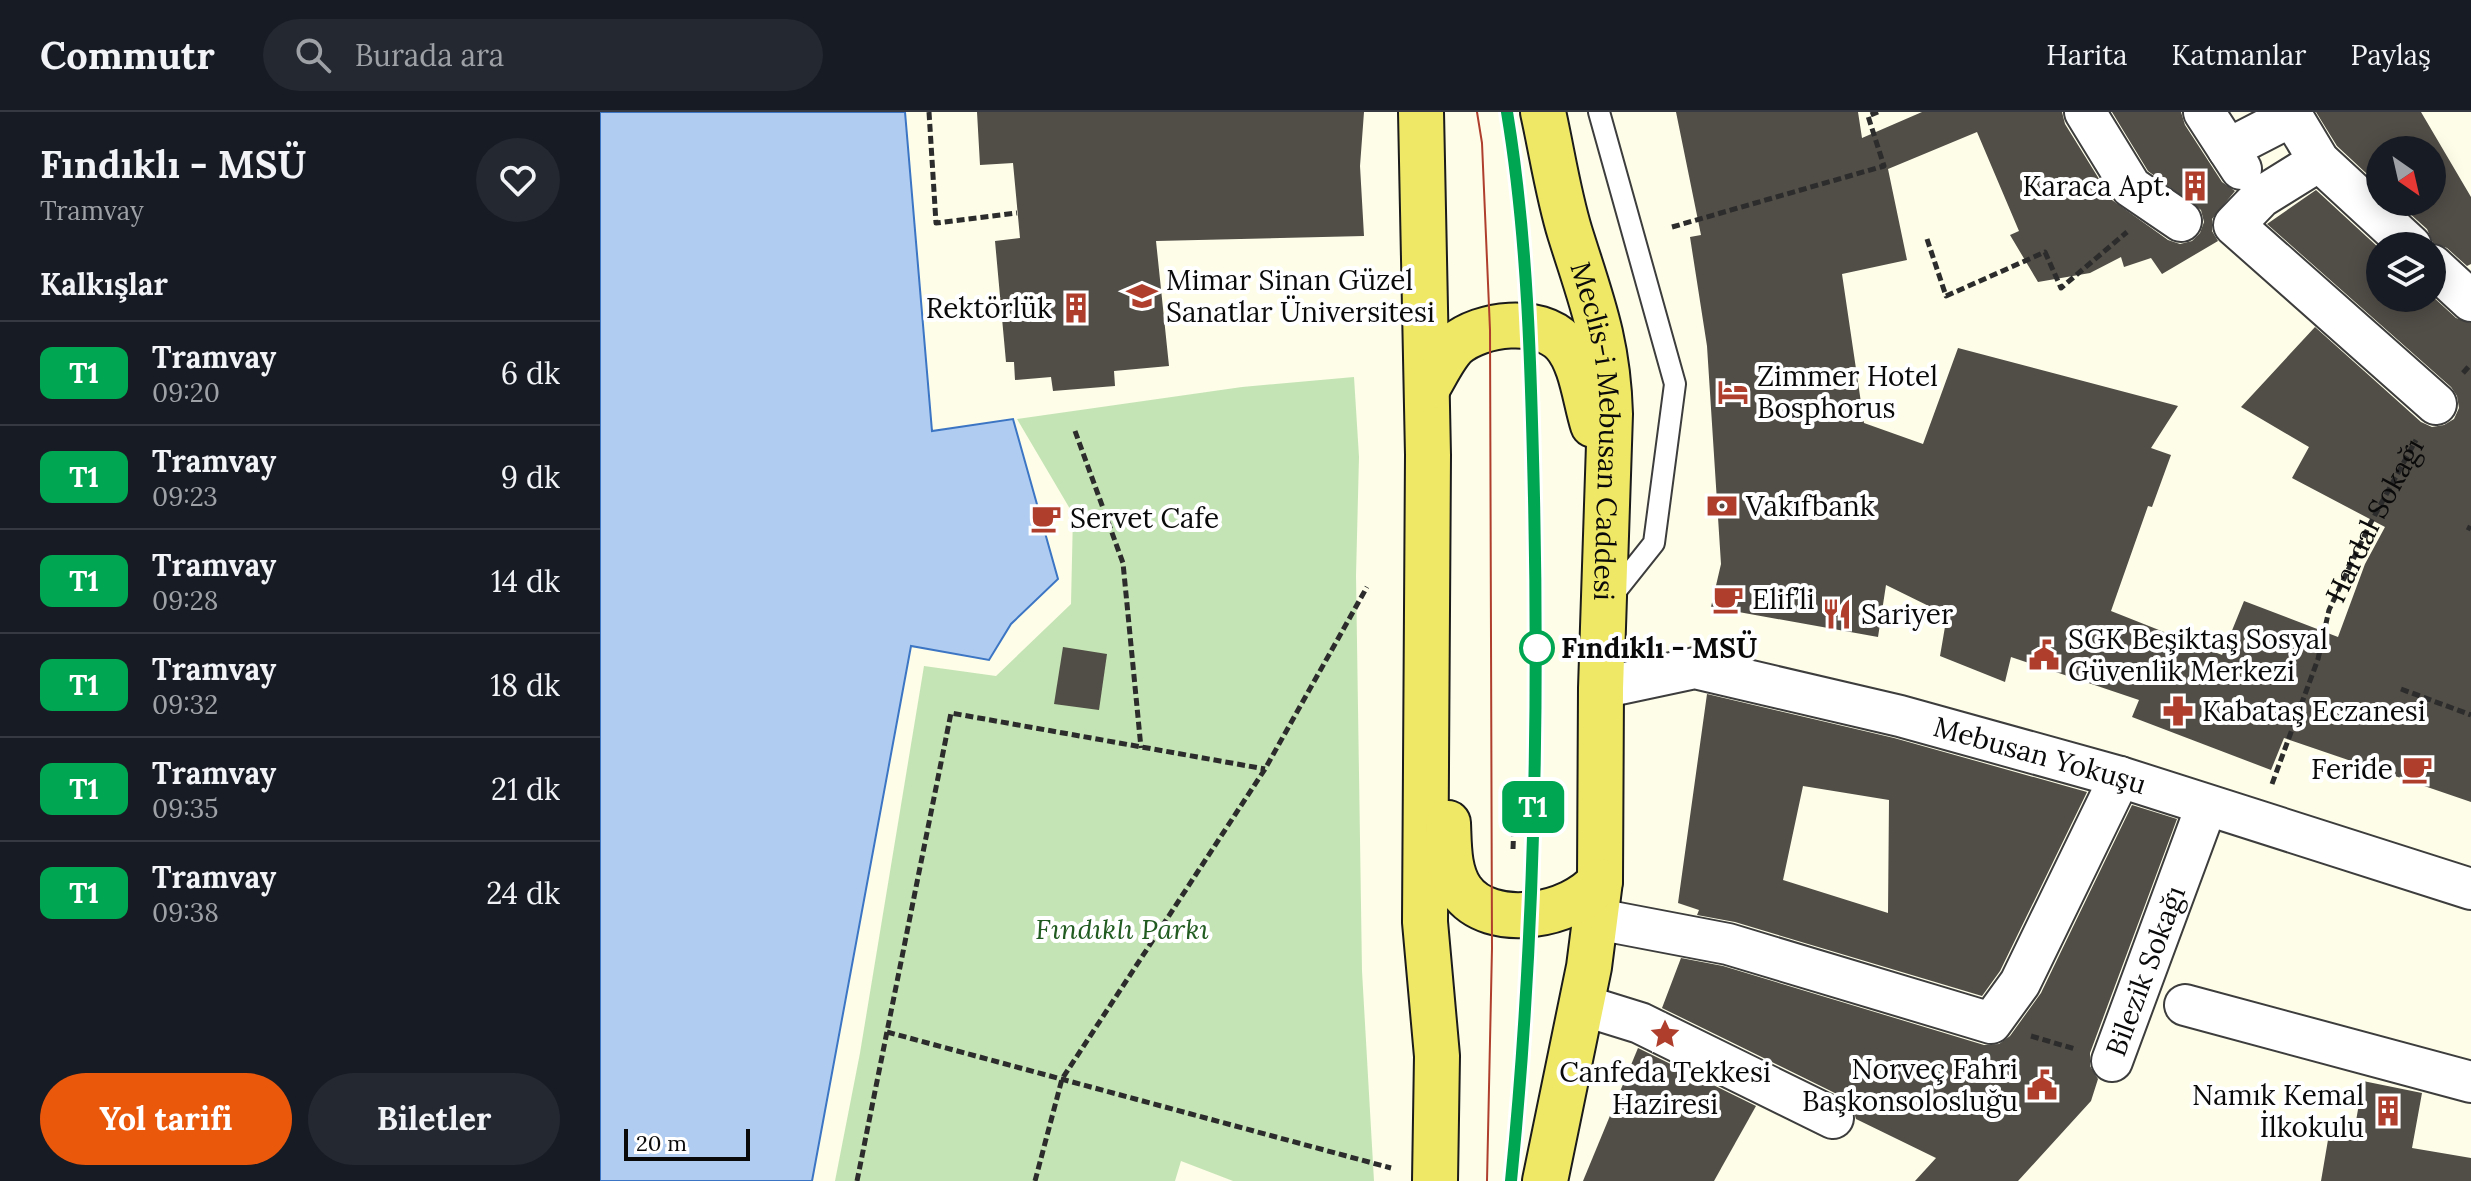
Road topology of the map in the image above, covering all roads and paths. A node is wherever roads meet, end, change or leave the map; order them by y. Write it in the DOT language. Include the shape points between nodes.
graph roads {
  1 [pos="929,112"];
  2 [pos="1421,112"];
  3 [pos="1543,112"];
  4 [pos="1599,112"];
  5 [pos="1878,112"];
  6 [pos="2085,112"];
  7 [pos="2204,112"];
  8 [pos="2228,149"];
  9 [pos="2319,161"];
  10 [pos="2247,211"];
  11 [pos="1017,213"];
  12 [pos="2169,213"];
  13 [pos="1672,227"];
  14 [pos="2396,232"];
  15 [pos="1927,239"];
  16 [pos="2446,278"];
  17 [pos="2471,301"];
  18 [pos="2471,364"];
  19 [pos="1428,387"];
  20 [pos="2436,404"];
  21 [pos="1075,431"];
  22 [pos="1608,477"];
  23 [pos="1367,587"];
  24 [pos="1606,603"];
  25 [pos="1601,688"];
  26 [pos="2401,689"];
  27 [pos="2471,715"];
  28 [pos="1428,736"];
  29 [pos="1141,748"];
  30 [pos="1265,769"];
  31 [pos="2120,777"];
  32 [pos="1515,795"];
  33 [pos="2206,807"];
  34 [pos="2258,822"];
  35 [pos="1513,849"];
  36 [pos="2471,889"];
  37 [pos="1599,900"];
  38 [pos="1582,1005"];
  39 [pos="2185,1005"];
  40 [pos="1991,1023"];
  41 [pos="887,1032"];
  42 [pos="2112,1061"];
  43 [pos="1062,1079"];
  44 [pos="2471,1082"];
  45 [pos="1833,1118"];
  46 [pos="1392,1168"];
  47 [pos="857,1181"];
  48 [pos="1035,1181"];
  49 [pos="1435,1181"];
  50 [pos="1545,1181"];
  1 -- 11 [label="path" via="936,223"];
  2 -- 19 [label="main road"];
  3 -- 22 [label="main road, Meclis-i Mebusan Caddesi" via="1570,233 1604,345"];
  4 -- 24 [label="lane" via="1675,384 1654,543"];
  5 -- 13 [label="path" via="1868,116 1884,166"];
  6 -- 12 [label="street" via="2131,187"];
  7 -- 8 [label="street, Hardal Sokağı"];
  8 -- 9 [label="street" via="2292,116"];
  8 -- 10 [label="street, Hardal Sokağı"];
  9 -- 10 [label="street"];
  9 -- 14 [label="street"];
  10 -- 20 [label="street, Hardal Sokağı"];
  12 -- 15 [label="path" via="2061,288 2045,252 1946,296"];
  16 -- 17 [label="street"];
  18 -- 20 [label="path, Hardal Sokağı"];
  19 -- 22 [label="main road" via="1453,347 1470,335 1511,326 1548,331 1573,356"];
  19 -- 28 [label="main road"];
  20 -- 34 [label="path, Hardal Sokağı" via="2329,610 2318,659"];
  21 -- 29 [label="path" via="1123,563"];
  22 -- 24 [label="main road, Meclis-i Mebusan Caddesi"];
  23 -- 30 [label="path"];
  24 -- 25 [label="main road, Meclis-i Mebusan Caddesi"];
  25 -- 31 [label="street, Mebusan Yokuşu" via="1695,668 1900,716"];
  25 -- 37 [label="main road, Meclis-i Mebusan Caddesi"];
  26 -- 27 [label="path"];
  28 -- 37 [label="main road" via="1447,797 1453,875 1477,906 1508,913"];
  28 -- 49 [label="main road" via="1425,922 1437,1056"];
  29 -- 30 [label="path"];
  29 -- 41 [label="path" via="951,713"];
  30 -- 43 [label="path"];
  31 -- 33 [label="street, Mebusan Yokuşu"];
  31 -- 40 [label="street" via="2020,983"];
  32 -- 35 [label="path"];
  33 -- 34 [label="street, Mebusan Yokuşu"];
  33 -- 42 [label="street, Bilezik Sokağı"];
  34 -- 36 [label="street, Mebusan Yokuşu"];
  37 -- 38 [label="main road, Meclis-i Mebusan Caddesi"];
  37 -- 40 [label="street"];
  38 -- 45 [label="street" via="1640,1023"];
  38 -- 50 [label="main road, Meclis-i Mebusan Caddesi"];
  39 -- 44 [label="street"];
  40 -- 42 [label="path, Bilezik Sokağı"];
  41 -- 43 [label="path"];
  41 -- 47 [label="path"];
  43 -- 46 [label="path"];
  43 -- 48 [label="path"];
}
